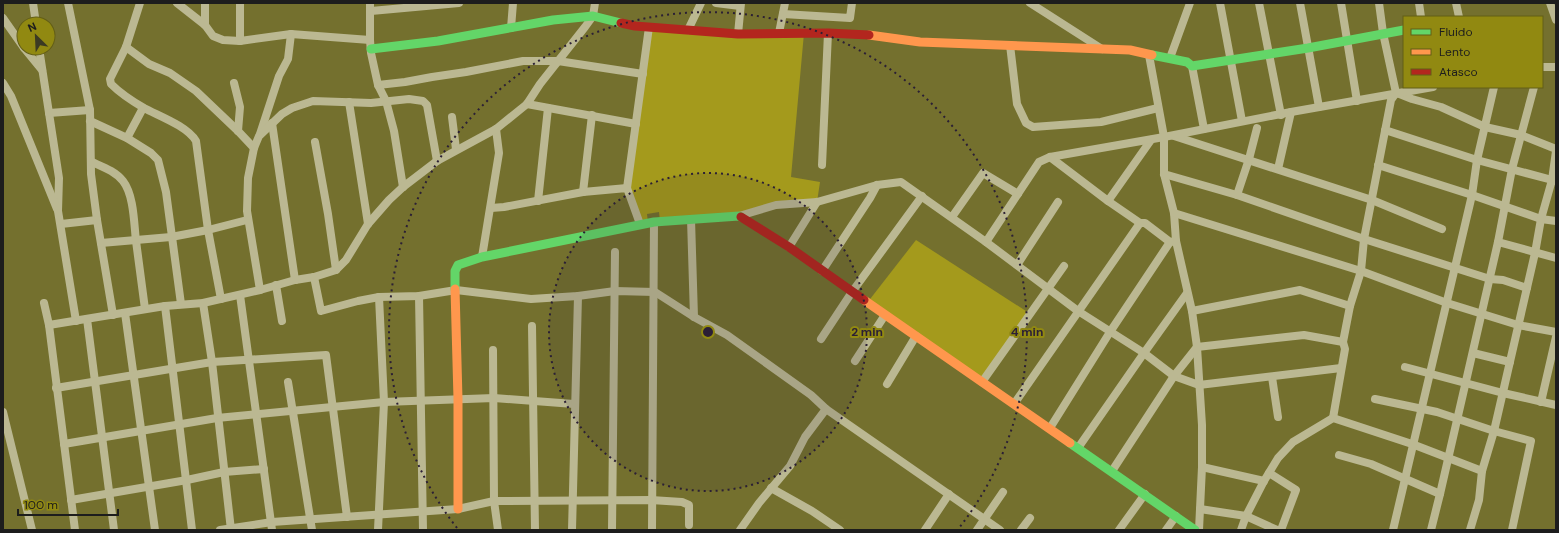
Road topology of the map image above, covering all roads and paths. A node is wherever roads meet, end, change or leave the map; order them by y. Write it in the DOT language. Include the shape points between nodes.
graph roads {
  1 [pos="33,3"];
  2 [pos="68,3"];
  3 [pos="140,3"];
  4 [pos="178,3"];
  5 [pos="205,3"];
  6 [pos="240,3"];
  7 [pos="455,3"];
  8 [pos="513,3"];
  9 [pos="595,3"];
  10 [pos="701,3"];
  11 [pos="716,3"];
  12 [pos="784,3"];
  13 [pos="852,3"];
  14 [pos="1030,3"];
  15 [pos="1190,3"];
  16 [pos="1220,3"];
  17 [pos="1259,3"];
  18 [pos="1300,3"];
  19 [pos="1341,3"];
  20 [pos="1379,3"];
  21 [pos="1419,3"];
  22 [pos="1456,3"];
  23 [pos="1550,3"];
  24 [pos="740,5"];
  25 [pos="371,7"];
  26 [pos="783,14"];
  27 [pos="35,16"];
  28 [pos="593,16"];
  29 [pos="1421,16"];
  30 [pos="1459,16"];
  31 [pos="3,18"];
  32 [pos="1556,20"];
  33 [pos="205,25"];
  34 [pos="649,27"];
  35 [pos="511,28"];
  36 [pos="688,30"];
  37 [pos="1403,30"];
  38 [pos="779,33"];
  39 [pos="828,33"];
  40 [pos="1383,33"];
  41 [pos="291,34"];
  42 [pos="738,34"];
  43 [pos="16,37"];
  44 [pos="1346,40"];
  45 [pos="240,41"];
  46 [pos="370,44"];
  47 [pos="1010,45"];
  48 [pos="126,47"];
  49 [pos="1308,48"];
  50 [pos="1103,50"];
  51 [pos="1268,53"];
  52 [pos="1149,55"];
  53 [pos="31,56"];
  54 [pos="40,56"];
  55 [pos="1170,58"];
  56 [pos="1230,60"];
  57 [pos="558,61"];
  58 [pos="1192,66"];
  59 [pos="1543,67"];
  60 [pos="1556,67"];
  61 [pos="42,70"];
  62 [pos="642,74"];
  63 [pos="3,83"];
  64 [pos="234,83"];
  65 [pos="378,85"];
  66 [pos="1427,88"];
  67 [pos="1494,88"];
  68 [pos="1534,88"];
  69 [pos="1396,93"];
  70 [pos="386,101"];
  71 [pos="1358,101"];
  72 [pos="349,102"];
  73 [pos="527,104"];
  74 [pos="1319,107"];
  75 [pos="143,108"];
  76 [pos="548,108"];
  77 [pos="1158,108"];
  78 [pos="90,110"];
  79 [pos="1291,112"];
  80 [pos="49,113"];
  81 [pos="1281,114"];
  82 [pos="592,115"];
  83 [pos="452,117"];
  84 [pos="1242,121"];
  85 [pos="90,122"];
  86 [pos="268,124"];
  87 [pos="636,124"];
  88 [pos="1485,127"];
  89 [pos="1257,128"];
  90 [pos="496,129"];
  91 [pos="1204,129"];
  92 [pos="1385,130"];
  93 [pos="238,131"];
  94 [pos="1173,135"];
  95 [pos="1522,136"];
  96 [pos="127,138"];
  97 [pos="1164,138"];
  98 [pos="1151,140"];
  99 [pos="315,142"];
  100 [pos="254,148"];
  101 [pos="456,149"];
  102 [pos="1556,150"];
  103 [pos="1050,157"];
  104 [pos="1249,159"];
  105 [pos="1477,160"];
  106 [pos="437,161"];
  107 [pos="92,162"];
  108 [pos="822,165"];
  109 [pos="1378,165"];
  110 [pos="1278,169"];
  111 [pos="1512,170"];
  112 [pos="1164,174"];
  113 [pos="1554,181"];
  114 [pos="878,185"];
  115 [pos="403,187"];
  116 [pos="627,188"];
  117 [pos="583,192"];
  118 [pos="1018,194"];
  119 [pos="1237,195"];
  120 [pos="1472,195"];
  121 [pos="922,196"];
  122 [pos="1372,200"];
  123 [pos="538,201"];
  124 [pos="1108,201"];
  125 [pos="817,202"];
  126 [pos="1058,202"];
  127 [pos="1504,206"];
  128 [pos="491,208"];
  129 [pos="58,211"];
  130 [pos="1174,213"];
  131 [pos="739,216"];
  132 [pos="952,217"];
  133 [pos="691,219"];
  134 [pos="1541,219"];
  135 [pos="97,220"];
  136 [pos="247,220"];
  137 [pos="1556,221"];
  138 [pos="654,222"];
  139 [pos="1140,223"];
  140 [pos="60,224"];
  141 [pos="368,224"];
  142 [pos="640,224"];
  143 [pos="1442,229"];
  144 [pos="208,230"];
  145 [pos="171,238"];
  146 [pos="1364,239"];
  147 [pos="136,241"];
  148 [pos="986,242"];
  149 [pos="1173,242"];
  150 [pos="1498,242"];
  151 [pos="101,243"];
  152 [pos="790,248"];
  153 [pos="615,252"];
  154 [pos="1535,253"];
  155 [pos="482,257"];
  156 [pos="1556,258"];
  157 [pos="1017,265"];
  158 [pos="1064,266"];
  159 [pos="1455,267"];
  160 [pos="336,270"];
  161 [pos="822,271"];
  162 [pos="1360,271"];
  163 [pos="314,277"];
  164 [pos="1490,279"];
  165 [pos="295,280"];
  166 [pos="276,285"];
  167 [pos="1048,287"];
  168 [pos="1527,288"];
  169 [pos="260,290"];
  170 [pos="456,290"];
  171 [pos="615,291"];
  172 [pos="655,292"];
  173 [pos="852,292"];
  174 [pos="1187,293"];
  175 [pos="240,295"];
  176 [pos="419,296"];
  177 [pos="578,296"];
  178 [pos="379,297"];
  179 [pos="221,299"];
  180 [pos="44,303"];
  181 [pos="203,303"];
  182 [pos="181,304"];
  183 [pos="1447,304"];
  184 [pos="165,306"];
  185 [pos="1350,306"];
  186 [pos="145,309"];
  187 [pos="1078,311"];
  188 [pos="1192,311"];
  189 [pos="125,313"];
  190 [pos="1481,313"];
  191 [pos="113,315"];
  192 [pos="885,315"];
  193 [pos="694,318"];
  194 [pos="87,319"];
  195 [pos="76,321"];
  196 [pos="282,321"];
  197 [pos="1518,325"];
  198 [pos="49,326"];
  199 [pos="532,326"];
  200 [pos="1110,332"];
  201 [pos="1556,332"];
  202 [pos="916,336"];
  203 [pos="1556,337"];
  204 [pos="821,339"];
  205 [pos="1343,342"];
  206 [pos="1197,347"];
  207 [pos="493,350"];
  208 [pos="1144,353"];
  209 [pos="1472,353"];
  210 [pos="250,360"];
  211 [pos="854,361"];
  212 [pos="212,362"];
  213 [pos="1510,362"];
  214 [pos="1405,367"];
  215 [pos="1341,368"];
  216 [pos="173,369"];
  217 [pos="1429,373"];
  218 [pos="134,375"];
  219 [pos="1174,376"];
  220 [pos="1272,377"];
  221 [pos="95,382"];
  222 [pos="288,382"];
  223 [pos="982,382"];
  224 [pos="1466,383"];
  225 [pos="887,384"];
  226 [pos="1199,385"];
  227 [pos="56,388"];
  228 [pos="1503,393"];
  229 [pos="494,398"];
  230 [pos="458,399"];
  231 [pos="1375,399"];
  232 [pos="422,400"];
  233 [pos="384,402"];
  234 [pos="533,402"];
  235 [pos="1541,402"];
  236 [pos="574,404"];
  237 [pos="1014,404"];
  238 [pos="1556,405"];
  239 [pos="332,407"];
  240 [pos="1421,408"];
  241 [pos="826,409"];
  242 [pos="292,411"];
  243 [pos="3,412"];
  244 [pos="256,414"];
  245 [pos="1278,417"];
  246 [pos="217,418"];
  247 [pos="1333,418"];
  248 [pos="1458,419"];
  249 [pos="180,423"];
  250 [pos="1050,428"];
  251 [pos="141,430"];
  252 [pos="1494,431"];
  253 [pos="102,437"];
  254 [pos="64,444"];
  255 [pos="1412,444"];
  256 [pos="1078,448"];
  257 [pos="1339,455"];
  258 [pos="1449,458"];
  259 [pos="1202,467"];
  260 [pos="264,469"];
  261 [pos="1112,471"];
  262 [pos="1482,471"];
  263 [pos="224,472"];
  264 [pos="1269,473"];
  265 [pos="1406,479"];
  266 [pos="187,480"];
  267 [pos="1264,481"];
  268 [pos="149,486"];
  269 [pos="771,488"];
  270 [pos="1002,492"];
  271 [pos="110,493"];
  272 [pos="949,494"];
  273 [pos="1145,494"];
  274 [pos="1440,494"];
  275 [pos="71,500"];
  276 [pos="612,500"];
  277 [pos="651,500"];
  278 [pos="494,501"];
  279 [pos="534,501"];
  280 [pos="572,501"];
  281 [pos="458,508"];
  282 [pos="1200,510"];
  283 [pos="423,512"];
  284 [pos="379,513"];
  285 [pos="347,516"];
  286 [pos="1176,516"];
  287 [pos="1246,516"];
  288 [pos="1030,518"];
  289 [pos="310,519"];
  290 [pos="984,519"];
  291 [pos="272,526"];
  292 [pos="689,528"];
  293 [pos="231,529"];
  294 [pos="32,530"];
  295 [pos="75,530"];
  296 [pos="114,530"];
  297 [pos="155,530"];
  298 [pos="192,530"];
  299 [pos="220,530"];
  300 [pos="312,530"];
  301 [pos="378,530"];
  302 [pos="423,530"];
  303 [pos="498,530"];
  304 [pos="535,530"];
  305 [pos="572,530"];
  306 [pos="612,530"];
  307 [pos="652,530"];
  308 [pos="697,530"];
  309 [pos="740,530"];
  310 [pos="840,530"];
  311 [pos="925,530"];
  312 [pos="977,530"];
  313 [pos="1000,530"];
  314 [pos="1021,530"];
  315 [pos="1119,530"];
  316 [pos="1166,530"];
  317 [pos="1195,530"];
  318 [pos="1199,530"];
  319 [pos="1241,530"];
  320 [pos="1277,530"];
  321 [pos="1281,530"];
  322 [pos="1393,530"];
  323 [pos="1431,530"];
  324 [pos="1470,530"];
  325 [pos="1512,530"];
  1 -- 27 [label="street"];
  2 -- 78 [label="street"];
  3 -- 48 [label="street"];
  4 -- 33 [label="street"];
  5 -- 33 [label="street"];
  6 -- 45 [label="street"];
  7 -- 25 [label="street"];
  8 -- 35 [label="street"];
  9 -- 28 [label="street"];
  10 -- 36 [label="street"];
  11 -- 24 [label="street"];
  12 -- 26 [label="street"];
  13 -- 26 [label="street" via="850,18"];
  14 -- 50 [label="street"];
  15 -- 55 [label="street"];
  16 -- 56 [label="street"];
  17 -- 51 [label="street"];
  18 -- 49 [label="street"];
  19 -- 44 [label="street"];
  20 -- 40 [label="street"];
  21 -- 29 [label="street"];
  22 -- 30 [label="street"];
  23 -- 32 [label="street"];
  24 -- 42 [label="street"];
  25 -- 46 [label="street"];
  26 -- 38 [label="street"];
  28 -- 34 [label="street"];
  28 -- 35 [label="street"];
  28 -- 57 [label="street"];
  31 -- 43 [label="street"];
  33 -- 45 [label="street" via="214,36 223,40"];
  34 -- 36 [label="street"];
  34 -- 62 [label="street"];
  35 -- 46 [label="street" via="438,41"];
  36 -- 42 [label="street"];
  37 -- 40 [label="street"];
  38 -- 39 [label="street"];
  38 -- 42 [label="street"];
  39 -- 47 [label="street" via="873,35 920,42"];
  39 -- 108 [label="street"];
  40 -- 44 [label="street"];
  40 -- 69 [label="street"];
  41 -- 45 [label="street"];
  41 -- 46 [label="street"];
  41 -- 86 [label="street" via="288,60 280,76"];
  44 -- 49 [label="street"];
  44 -- 71 [label="street"];
  46 -- 65 [label="street"];
  47 -- 50 [label="street"];
  47 -- 77 [label="street" via="1017,104 1026,123 1033,127 1101,122"];
  48 -- 75 [label="street" via="110,84"];
  48 -- 93 [label="street" via="149,64 170,73 196,91"];
  49 -- 51 [label="street"];
  49 -- 74 [label="street"];
  50 -- 52 [label="street" via="1130,50"];
  51 -- 56 [label="street"];
  51 -- 81 [label="street"];
  52 -- 55 [label="street"];
  52 -- 77 [label="street"];
  53 -- 61 [label="street"];
  54 -- 61 [label="street"];
  55 -- 58 [label="street" via="1187,62"];
  56 -- 58 [label="street"];
  56 -- 84 [label="street"];
  57 -- 62 [label="street"];
  57 -- 65 [label="street" via="523,61"];
  57 -- 73 [label="street"];
  58 -- 91 [label="street"];
  59 -- 60 [label="street"];
  61 -- 80 [label="street"];
  62 -- 87 [label="street"];
  63 -- 129 [label="street" via="19,114"];
  64 -- 93 [label="street" via="240,107"];
  65 -- 70 [label="street"];
  66 -- 69 [label="street"];
  67 -- 88 [label="street"];
  68 -- 95 [label="street"];
  69 -- 71 [label="street"];
  69 -- 88 [label="street" via="1441,107"];
  69 -- 92 [label="street" via="1391,100"];
  70 -- 72 [label="street" via="371,104"];
  70 -- 106 [label="street" via="423,101 427,106"];
  70 -- 115 [label="street" via="394,131"];
  71 -- 74 [label="street"];
  72 -- 86 [label="street" via="312,101 292,108"];
  72 -- 141 [label="street"];
  73 -- 76 [label="street"];
  73 -- 90 [label="street"];
  74 -- 79 [label="street"];
  75 -- 96 [label="street"];
  75 -- 144 [label="street" via="167,119 192,135 196,141"];
  76 -- 82 [label="street"];
  76 -- 123 [label="street"];
  77 -- 97 [label="street"];
  78 -- 80 [label="street"];
  78 -- 85 [label="street"];
  79 -- 81 [label="street"];
  79 -- 110 [label="street"];
  80 -- 129 [label="street" via="59,178"];
  81 -- 84 [label="street"];
  82 -- 87 [label="street"];
  82 -- 117 [label="street"];
  83 -- 101 [label="street"];
  84 -- 91 [label="street"];
  85 -- 96 [label="street"];
  85 -- 107 [label="street"];
  86 -- 100 [label="street"];
  86 -- 165 [label="street"];
  87 -- 116 [label="street"];
  88 -- 95 [label="street"];
  88 -- 105 [label="street"];
  89 -- 104 [label="street"];
  90 -- 101 [label="street"];
  90 -- 128 [label="street" via="499,153"];
  91 -- 94 [label="street"];
  92 -- 105 [label="street"];
  92 -- 109 [label="street"];
  93 -- 100 [label="street"];
  94 -- 97 [label="street"];
  94 -- 104 [label="street"];
  95 -- 102 [label="street"];
  95 -- 111 [label="street"];
  96 -- 145 [label="street" via="158,160 166,192"];
  97 -- 98 [label="street"];
  97 -- 112 [label="street"];
  98 -- 103 [label="street"];
  98 -- 124 [label="street"];
  99 -- 160 [label="street"];
  100 -- 136 [label="street" via="248,178"];
  101 -- 106 [label="street"];
  102 -- 113 [label="street"];
  103 -- 118 [label="street" via="1039,162"];
  103 -- 124 [label="street"];
  104 -- 110 [label="street"];
  104 -- 119 [label="street"];
  105 -- 111 [label="street"];
  105 -- 120 [label="street"];
  106 -- 115 [label="street"];
  107 -- 135 [label="street" via="91,174"];
  107 -- 147 [label="street" via="117,175 125,185 132,207"];
  109 -- 120 [label="street"];
  109 -- 122 [label="street"];
  110 -- 122 [label="street"];
  111 -- 113 [label="street"];
  111 -- 127 [label="street"];
  112 -- 119 [label="street"];
  112 -- 130 [label="street"];
  113 -- 134 [label="street"];
  114 -- 121 [label="street" via="901,182"];
  114 -- 125 [label="street"];
  114 -- 161 [label="street"];
  115 -- 141 [label="street"];
  116 -- 117 [label="street"];
  116 -- 142 [label="street"];
  117 -- 123 [label="street"];
  118 -- 132 [label="street" via="983,173"];
  118 -- 148 [label="street"];
  119 -- 146 [label="street"];
  120 -- 127 [label="street"];
  120 -- 159 [label="street"];
  121 -- 132 [label="street"];
  121 -- 173 [label="street"];
  122 -- 143 [label="street"];
  122 -- 146 [label="street"];
  123 -- 128 [label="street"];
  124 -- 139 [label="street"];
  125 -- 131 [label="street" via="776,205"];
  125 -- 152 [label="street"];
  126 -- 157 [label="street"];
  127 -- 134 [label="street"];
  127 -- 150 [label="street"];
  128 -- 155 [label="street"];
  129 -- 140 [label="street"];
  130 -- 149 [label="street"];
  130 -- 162 [label="street"];
  131 -- 133 [label="street"];
  131 -- 152 [label="street"];
  132 -- 148 [label="street"];
  133 -- 138 [label="street"];
  133 -- 193 [label="street"];
  134 -- 137 [label="street"];
  134 -- 154 [label="street"];
  135 -- 140 [label="street"];
  135 -- 151 [label="street"];
  136 -- 144 [label="street"];
  136 -- 169 [label="street"];
  138 -- 142 [label="street"];
  138 -- 172 [label="street"];
  139 -- 149 [label="street" via="1145,223"];
  139 -- 187 [label="street"];
  140 -- 195 [label="street"];
  141 -- 160 [label="street" via="346,260"];
  142 -- 155 [label="street"];
  144 -- 145 [label="street"];
  144 -- 179 [label="street"];
  145 -- 147 [label="street"];
  145 -- 182 [label="street"];
  146 -- 159 [label="street"];
  146 -- 162 [label="street"];
  147 -- 151 [label="street"];
  147 -- 186 [label="street"];
  148 -- 157 [label="street"];
  149 -- 174 [label="street"];
  149 -- 200 [label="street"];
  150 -- 154 [label="street"];
  150 -- 164 [label="street"];
  151 -- 191 [label="street"];
  152 -- 161 [label="street"];
  153 -- 171 [label="street"];
  154 -- 156 [label="street"];
  154 -- 168 [label="street"];
  155 -- 170 [label="street" via="461,263 456,268"];
  157 -- 167 [label="street"];
  158 -- 167 [label="street"];
  159 -- 164 [label="street"];
  159 -- 183 [label="street"];
  160 -- 163 [label="street"];
  161 -- 173 [label="street"];
  162 -- 183 [label="street"];
  162 -- 185 [label="street"];
  163 -- 165 [label="street"];
  163 -- 178 [label="street" via="321,311"];
  164 -- 168 [label="street" via="1503,280"];
  164 -- 190 [label="street"];
  165 -- 166 [label="street"];
  166 -- 169 [label="street"];
  166 -- 196 [label="street"];
  167 -- 187 [label="street"];
  167 -- 223 [label="street"];
  168 -- 197 [label="street"];
  169 -- 175 [label="street"];
  170 -- 176 [label="street"];
  170 -- 177 [label="street" via="531,299"];
  170 -- 230 [label="street"];
  171 -- 172 [label="street"];
  171 -- 177 [label="street"];
  171 -- 276 [label="street"];
  172 -- 193 [label="street"];
  172 -- 277 [label="street"];
  173 -- 192 [label="street"];
  173 -- 204 [label="street"];
  174 -- 188 [label="street"];
  174 -- 208 [label="street"];
  175 -- 179 [label="street"];
  175 -- 210 [label="street"];
  176 -- 178 [label="street"];
  176 -- 232 [label="street"];
  177 -- 236 [label="street"];
  178 -- 233 [label="street"];
  179 -- 181 [label="street"];
  180 -- 198 [label="street"];
  181 -- 182 [label="street"];
  181 -- 212 [label="street"];
  182 -- 184 [label="street"];
  183 -- 190 [label="street"];
  183 -- 217 [label="street"];
  184 -- 186 [label="street"];
  184 -- 216 [label="street"];
  185 -- 188 [label="street" via="1300,290"];
  185 -- 205 [label="street"];
  186 -- 189 [label="street"];
  187 -- 200 [label="street"];
  187 -- 237 [label="street"];
  188 -- 206 [label="street"];
  189 -- 191 [label="street"];
  189 -- 218 [label="street"];
  190 -- 197 [label="street"];
  190 -- 209 [label="street"];
  191 -- 194 [label="street"];
  192 -- 202 [label="street"];
  192 -- 211 [label="street"];
  193 -- 241 [label="street" via="727,335"];
  194 -- 195 [label="street"];
  194 -- 221 [label="street"];
  195 -- 198 [label="street"];
  197 -- 201 [label="street"];
  197 -- 213 [label="street"];
  198 -- 227 [label="street"];
  199 -- 234 [label="street"];
  200 -- 208 [label="street"];
  200 -- 250 [label="street"];
  202 -- 223 [label="street"];
  202 -- 225 [label="street"];
  203 -- 235 [label="street"];
  205 -- 206 [label="street" via="1304,335"];
  205 -- 215 [label="street" via="1345,349"];
  206 -- 219 [label="street"];
  206 -- 226 [label="street"];
  207 -- 229 [label="street"];
  208 -- 219 [label="street"];
  208 -- 256 [label="street"];
  209 -- 213 [label="street"];
  209 -- 224 [label="street"];
  210 -- 212 [label="street"];
  210 -- 239 [label="street" via="326,355"];
  210 -- 244 [label="street"];
  212 -- 216 [label="street"];
  212 -- 246 [label="street"];
  213 -- 228 [label="street"];
  214 -- 217 [label="street"];
  215 -- 220 [label="street"];
  215 -- 247 [label="street"];
  216 -- 218 [label="street"];
  216 -- 249 [label="street"];
  217 -- 224 [label="street"];
  217 -- 240 [label="street"];
  218 -- 221 [label="street"];
  218 -- 251 [label="street"];
  219 -- 226 [label="street"];
  219 -- 261 [label="street"];
  220 -- 226 [label="street"];
  220 -- 245 [label="street"];
  221 -- 227 [label="street"];
  221 -- 253 [label="street"];
  222 -- 242 [label="street"];
  223 -- 237 [label="street"];
  224 -- 228 [label="street"];
  224 -- 248 [label="street"];
  226 -- 259 [label="street"];
  227 -- 254 [label="street"];
  228 -- 235 [label="street"];
  228 -- 252 [label="street"];
  229 -- 230 [label="street"];
  229 -- 234 [label="street"];
  229 -- 278 [label="street"];
  230 -- 232 [label="street"];
  230 -- 281 [label="street"];
  231 -- 240 [label="street"];
  232 -- 233 [label="street"];
  232 -- 283 [label="street"];
  233 -- 239 [label="street"];
  233 -- 284 [label="street"];
  234 -- 236 [label="street"];
  234 -- 279 [label="street"];
  235 -- 238 [label="street"];
  236 -- 280 [label="street"];
  237 -- 250 [label="street"];
  239 -- 242 [label="street"];
  239 -- 285 [label="street"];
  240 -- 248 [label="street"];
  240 -- 255 [label="street"];
  241 -- 269 [label="street" via="805,437 790,466"];
  241 -- 272 [label="street"];
  242 -- 244 [label="street"];
  242 -- 289 [label="street"];
  243 -- 294 [label="street"];
  244 -- 246 [label="street"];
  244 -- 260 [label="street"];
  246 -- 249 [label="street"];
  246 -- 263 [label="street"];
  247 -- 255 [label="street"];
  247 -- 264 [label="street" via="1293,442 1278,458"];
  248 -- 252 [label="street"];
  248 -- 258 [label="street"];
  249 -- 251 [label="street"];
  249 -- 266 [label="street"];
  250 -- 256 [label="street"];
  251 -- 253 [label="street"];
  251 -- 268 [label="street"];
  252 -- 262 [label="street"];
  252 -- 325 [label="street" via="1531,441"];
  253 -- 254 [label="street"];
  253 -- 271 [label="street"];
  254 -- 275 [label="street"];
  255 -- 258 [label="street"];
  255 -- 265 [label="street"];
  256 -- 261 [label="street"];
  257 -- 265 [label="street" via="1371,464"];
  258 -- 262 [label="street"];
  258 -- 274 [label="street"];
  259 -- 267 [label="street"];
  259 -- 282 [label="street"];
  260 -- 263 [label="street"];
  260 -- 291 [label="street"];
  261 -- 273 [label="street"];
  262 -- 324 [label="street" via="1479,500"];
  263 -- 266 [label="street"];
  263 -- 293 [label="street"];
  264 -- 267 [label="street"];
  264 -- 321 [label="street" via="1296,490"];
  265 -- 274 [label="street"];
  265 -- 322 [label="street"];
  266 -- 268 [label="street"];
  266 -- 298 [label="street"];
  267 -- 287 [label="street"];
  268 -- 271 [label="street"];
  268 -- 297 [label="street"];
  269 -- 309 [label="street"];
  269 -- 310 [label="street"];
  270 -- 290 [label="street"];
  271 -- 275 [label="street"];
  271 -- 296 [label="street"];
  272 -- 290 [label="street"];
  272 -- 311 [label="street"];
  273 -- 286 [label="street"];
  273 -- 315 [label="street"];
  274 -- 323 [label="street"];
  275 -- 295 [label="street"];
  276 -- 277 [label="street"];
  276 -- 280 [label="street"];
  276 -- 306 [label="street"];
  277 -- 292 [label="street" via="682,502 689,505"];
  277 -- 307 [label="street"];
  278 -- 279 [label="street"];
  278 -- 281 [label="street"];
  278 -- 303 [label="street"];
  279 -- 280 [label="street"];
  279 -- 304 [label="street"];
  280 -- 305 [label="street"];
  281 -- 283 [label="street"];
  282 -- 287 [label="street"];
  282 -- 318 [label="street"];
  283 -- 284 [label="street"];
  283 -- 302 [label="street"];
  284 -- 285 [label="street"];
  284 -- 301 [label="street"];
  285 -- 289 [label="street"];
  286 -- 316 [label="street"];
  286 -- 317 [label="street"];
  287 -- 319 [label="street"];
  287 -- 320 [label="street"];
  288 -- 314 [label="street"];
  289 -- 291 [label="street"];
  289 -- 300 [label="street"];
  290 -- 312 [label="street"];
  290 -- 313 [label="street"];
  291 -- 293 [label="street"];
  292 -- 308 [label="street"];
  293 -- 299 [label="street"];
}
